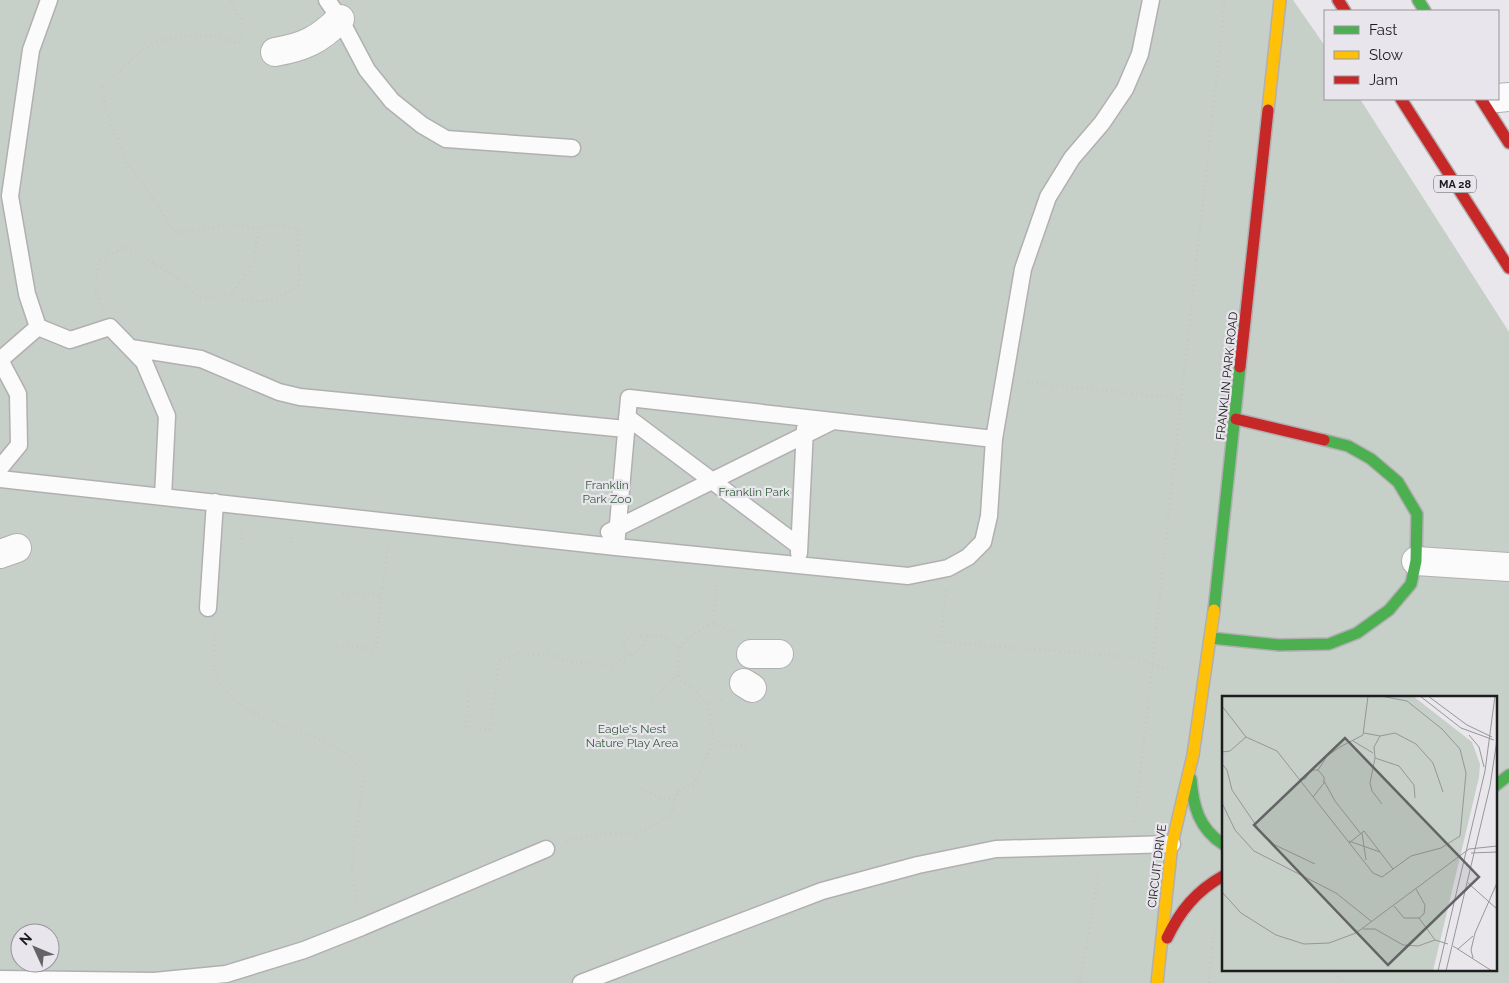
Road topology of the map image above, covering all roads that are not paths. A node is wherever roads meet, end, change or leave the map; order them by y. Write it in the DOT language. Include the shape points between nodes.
graph roads {
  1 [pos="48,0"];
  2 [pos="1151,0"];
  3 [pos="1280,0"];
  4 [pos="334,10"];
  5 [pos="275,52"];
  6 [pos="1402,100"];
  7 [pos="1488,100"];
  8 [pos="1509,143"];
  9 [pos="572,148"];
  10 [pos="1509,268"];
  11 [pos="38,326"];
  12 [pos="131,348"];
  13 [pos="806,418"];
  14 [pos="1236,419"];
  15 [pos="833,421"];
  16 [pos="626,423"];
  17 [pos="805,435"];
  18 [pos="994,439"];
  19 [pos="0,468"];
  20 [pos="0,479"];
  21 [pos="712,481"];
  22 [pos="163,496"];
  23 [pos="215,502"];
  24 [pos="617,528"];
  25 [pos="586,543"];
  26 [pos="799,546"];
  27 [pos="616,547"];
  28 [pos="1416,561"];
  29 [pos="798,565"];
  30 [pos="1509,567"];
  31 [pos="208,608"];
  32 [pos="1211,638"];
  33 [pos="751,654"];
  34 [pos="779,654"];
  35 [pos="1192,755"];
  36 [pos="1509,775"];
  37 [pos="1496,785"];
  38 [pos="1222,843"];
  39 [pos="1172,844"];
  40 [pos="546,849"];
  41 [pos="1222,877"];
  42 [pos="1161,954"];
  43 [pos="0,979"];
  44 [pos="581,983"];
  45 [pos="1157,983"];
  1 -- 11 [label="lane" via="31,50 10,196 26,294"];
  2 -- 18 [label="lane" via="1140,54 1125,89 1072,158 1048,197 1023,269"];
  3 -- 14 [label="main road, FRANKLIN PARK ROAD"];
  4 -- 5 [label="street" via="330,30 301,48"];
  4 -- 9 [label="lane" via="367,70 392,101 446,139"];
  6 -- 10 [label="main road, MA 28"];
  7 -- 8 [label="main road"];
  11 -- 12 [label="lane" via="70,340 110,327"];
  11 -- 19 [label="lane" via="0,360 18,394 19,445"];
  12 -- 16 [label="lane" via="201,359 279,392 300,397"];
  12 -- 22 [label="lane" via="144,362 167,416"];
  13 -- 15 [label="lane"];
  13 -- 16 [label="lane" via="629,398"];
  13 -- 17 [label="lane"];
  14 -- 28 [label="main road" via="1348,446 1371,459 1398,482 1417,514"];
  14 -- 32 [label="main road, FRANKLIN PARK ROAD"];
  15 -- 17 [label="lane"];
  15 -- 18 [label="lane"];
  16 -- 21 [label="lane"];
  16 -- 24 [label="lane"];
  17 -- 21 [label="lane"];
  17 -- 26 [label="lane"];
  18 -- 29 [label="lane" via="989,516 983,542 968,558 948,568 908,576"];
  20 -- 22 [label="lane"];
  21 -- 24 [label="lane"];
  21 -- 26 [label="lane"];
  22 -- 23 [label="lane"];
  23 -- 25 [label="lane"];
  23 -- 31 [label="lane"];
  24 -- 25 [label="lane"];
  24 -- 27 [label="lane"];
  25 -- 27 [label="lane"];
  26 -- 29 [label="lane"];
  27 -- 29 [label="lane"];
  28 -- 30 [label="street"];
  28 -- 32 [label="main road" via="1411,584 1388,610 1357,633 1329,644 1279,645"];
  32 -- 35 [label="main road, FRANKLIN PARK ROAD"];
  33 -- 34 [label="street"];
  35 -- 38 [label="main road" via="1191,780 1196,814 1210,835"];
  35 -- 39 [label="main road, CIRCUIT DRIVE"];
  36 -- 37 [label="main road"];
  39 -- 42 [label="main road, CIRCUIT DRIVE"];
  39 -- 44 [label="lane" via="996,848 918,865 822,891"];
  40 -- 43 [label="lane" via="362,928 226,974 154,981"];
  41 -- 42 [label="main road" via="1204,888 1180,911"];
  42 -- 45 [label="main road, CIRCUIT DRIVE"];
}
